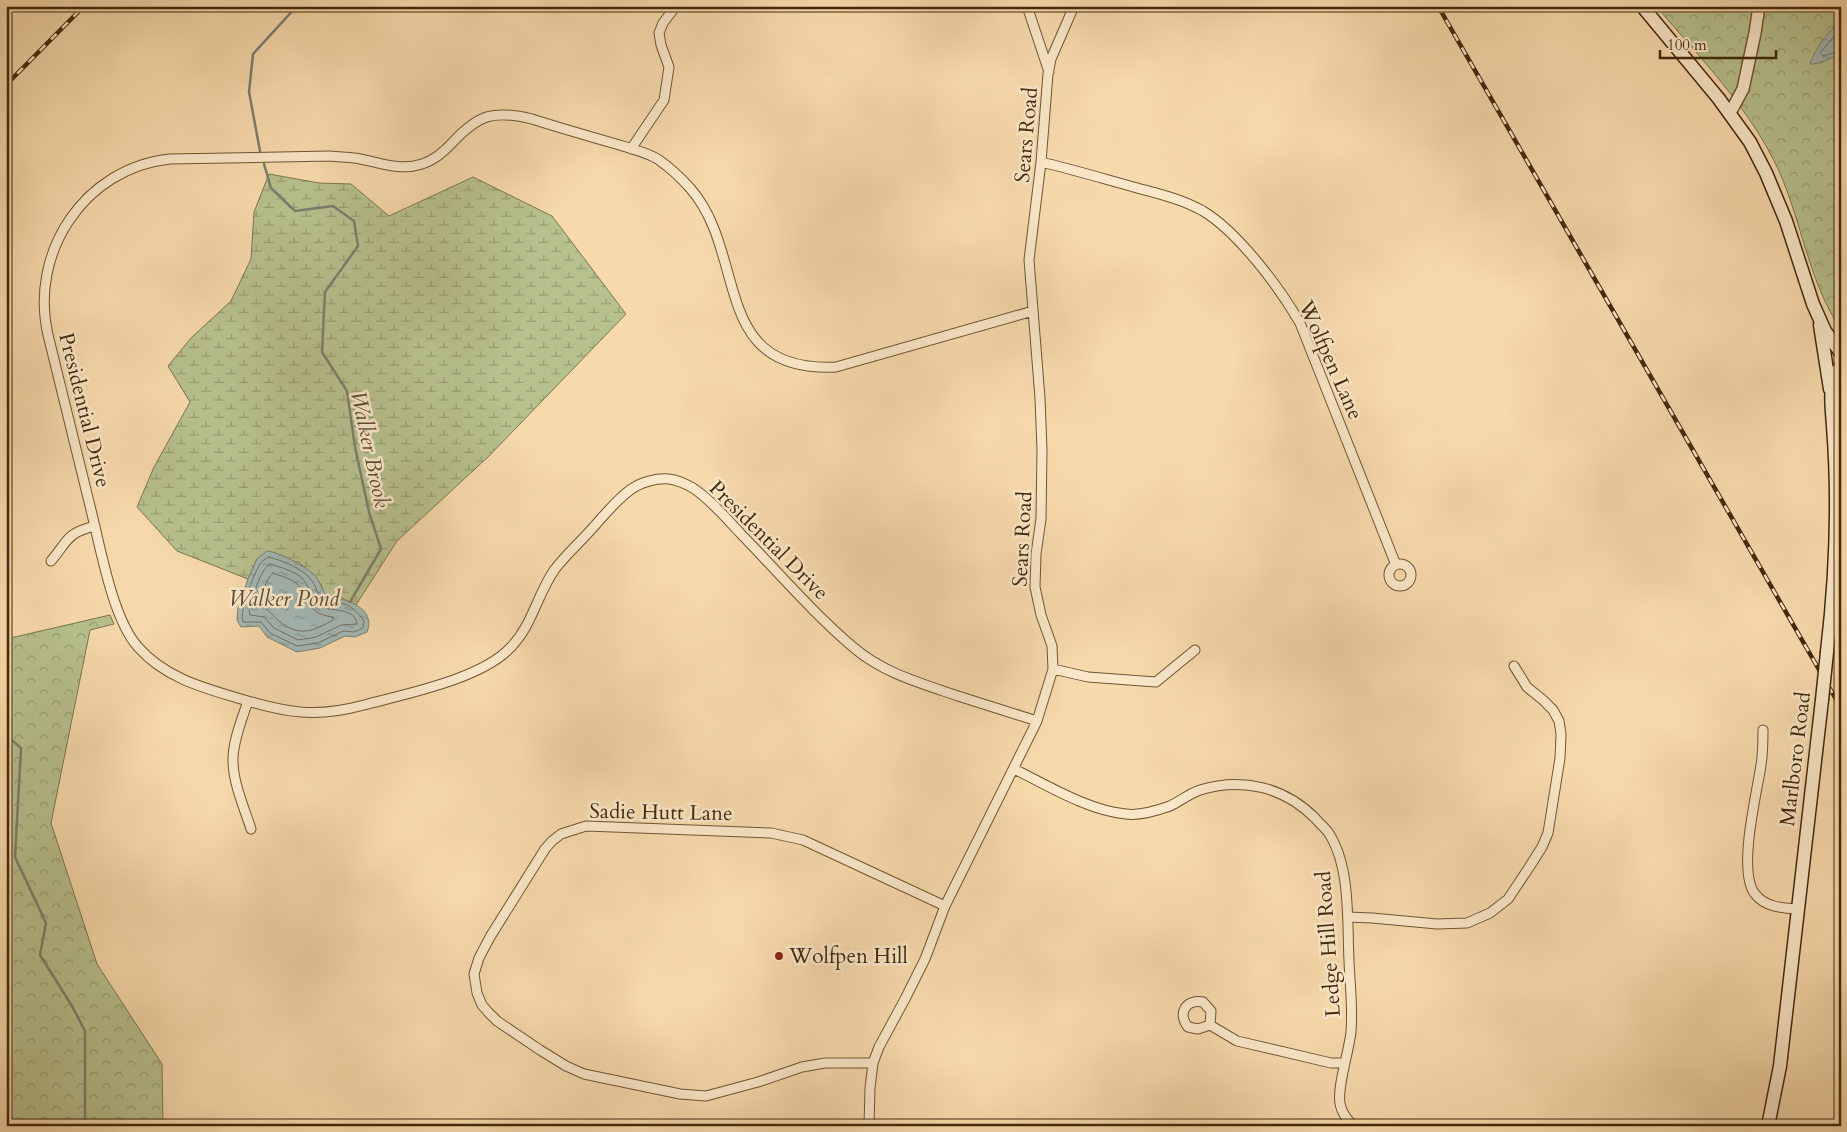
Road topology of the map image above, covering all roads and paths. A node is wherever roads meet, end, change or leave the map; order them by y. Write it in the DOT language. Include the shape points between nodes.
graph roads {
  1 [pos="676,6"];
  2 [pos="1027,6"];
  3 [pos="1074,6"];
  4 [pos="1642,6"];
  5 [pos="1759,6"];
  6 [pos="1049,72"];
  7 [pos="1730,113"];
  8 [pos="631,149"];
  9 [pos="1041,162"];
  10 [pos="1033,311"];
  11 [pos="1818,315"];
  12 [pos="1841,353"];
  13 [pos="1841,366"];
  14 [pos="1831,396"];
  15 [pos="95,526"];
  16 [pos="51,561"];
  17 [pos="1396,565"];
  18 [pos="1195,650"];
  19 [pos="1514,666"];
  20 [pos="1053,669"];
  21 [pos="248,701"];
  22 [pos="1037,721"];
  23 [pos="1763,730"];
  24 [pos="1014,769"];
  25 [pos="251,829"];
  26 [pos="945,906"];
  27 [pos="1797,909"];
  28 [pos="1348,918"];
  29 [pos="1210,1025"];
  30 [pos="873,1063"];
  31 [pos="1345,1063"];
  32 [pos="869,1126"];
  33 [pos="1352,1126"];
  34 [pos="1768,1126"];
  1 -- 8 [label="street" via="659,33 669,67 664,100"];
  2 -- 6 [label="street"];
  3 -- 6 [label="street, Sears Road" via="1051,59"];
  4 -- 7 [label="main road, Marlboro Road"];
  5 -- 7 [label="street" via="1743,90"];
  6 -- 9 [label="street, Sears Road"];
  7 -- 11 [label="main road, Marlboro Road" via="1750,142 1773,189"];
  8 -- 10 [label="street, Presidential Drive" via="658,159 689,188 711,222 744,323 762,346 786,360 807,366 836,367"];
  8 -- 15 [label="street, Presidential Drive" via="515,115 495,115 473,122 433,160 408,168 330,156 170,159 137,167 102,185 74,214 62,232 49,263 44,294 47,329"];
  9 -- 10 [label="street, Sears Road" via="1030,249"];
  9 -- 17 [label="street, Wolfpen Lane" via="1192,205 1230,233 1255,261 1304,333"];
  10 -- 20 [label="street, Sears Road" via="1042,472 1041,519 1034,571 1041,615 1052,646"];
  11 -- 12 [label="main road, Marlboro Road"];
  11 -- 14 [label="main road, Marlboro Road"];
  13 -- 14 [label="main road, Marlboro Road"];
  14 -- 27 [label="main road, Marlboro Road, bridge" via="1837,477 1837,547 1828,652"];
  15 -- 16 [label="street" via="74,532"];
  15 -- 21 [label="street, Presidential Drive" via="120,617 139,648 166,671 196,685"];
  18 -- 20 [label="street" via="1156,682 1088,677"];
  19 -- 28 [label="street" via="1527,687 1553,710 1561,734 1548,832 1530,866 1508,899 1490,913 1467,923"];
  20 -- 22 [label="street, Sears Road"];
  21 -- 22 [label="street, Presidential Drive" via="310,714 346,710 480,670 506,653 520,638 556,569 622,498 640,484 664,479 682,482 702,496 866,658 902,678"];
  21 -- 25 [label="street" via="233,759"];
  22 -- 24 [label="street, Sears Road"];
  23 -- 27 [label="street" via="1763,750 1750,829 1750,881 1754,893 1763,902 1779,908"];
  24 -- 26 [label="street, Sears Road"];
  24 -- 28 [label="street, Ledge Hill Road" via="1076,798 1125,814 1140,814 1169,806 1199,790 1226,785 1257,787 1285,795 1327,831 1337,849"];
  26 -- 30 [label="street, Sears Road" via="925,959 882,1039"];
  26 -- 30 [label="street, Sadie Hutt Lane" via="787,835 586,826 561,834 545,849 490,936 475,970 475,986 480,1001 497,1021 566,1066 584,1074 680,1094 706,1096 802,1067 825,1063"];
  27 -- 34 [label="main road, Marlboro Road" via="1780,1064"];
  28 -- 31 [label="street, Ledge Hill Road" via="1352,1005"];
  29 -- 31 [label="street" via="1239,1042 1331,1064"];
  30 -- 32 [label="street, Sears Road"];
  31 -- 33 [label="street, Ledge Hill Road" via="1339,1102"];
}
